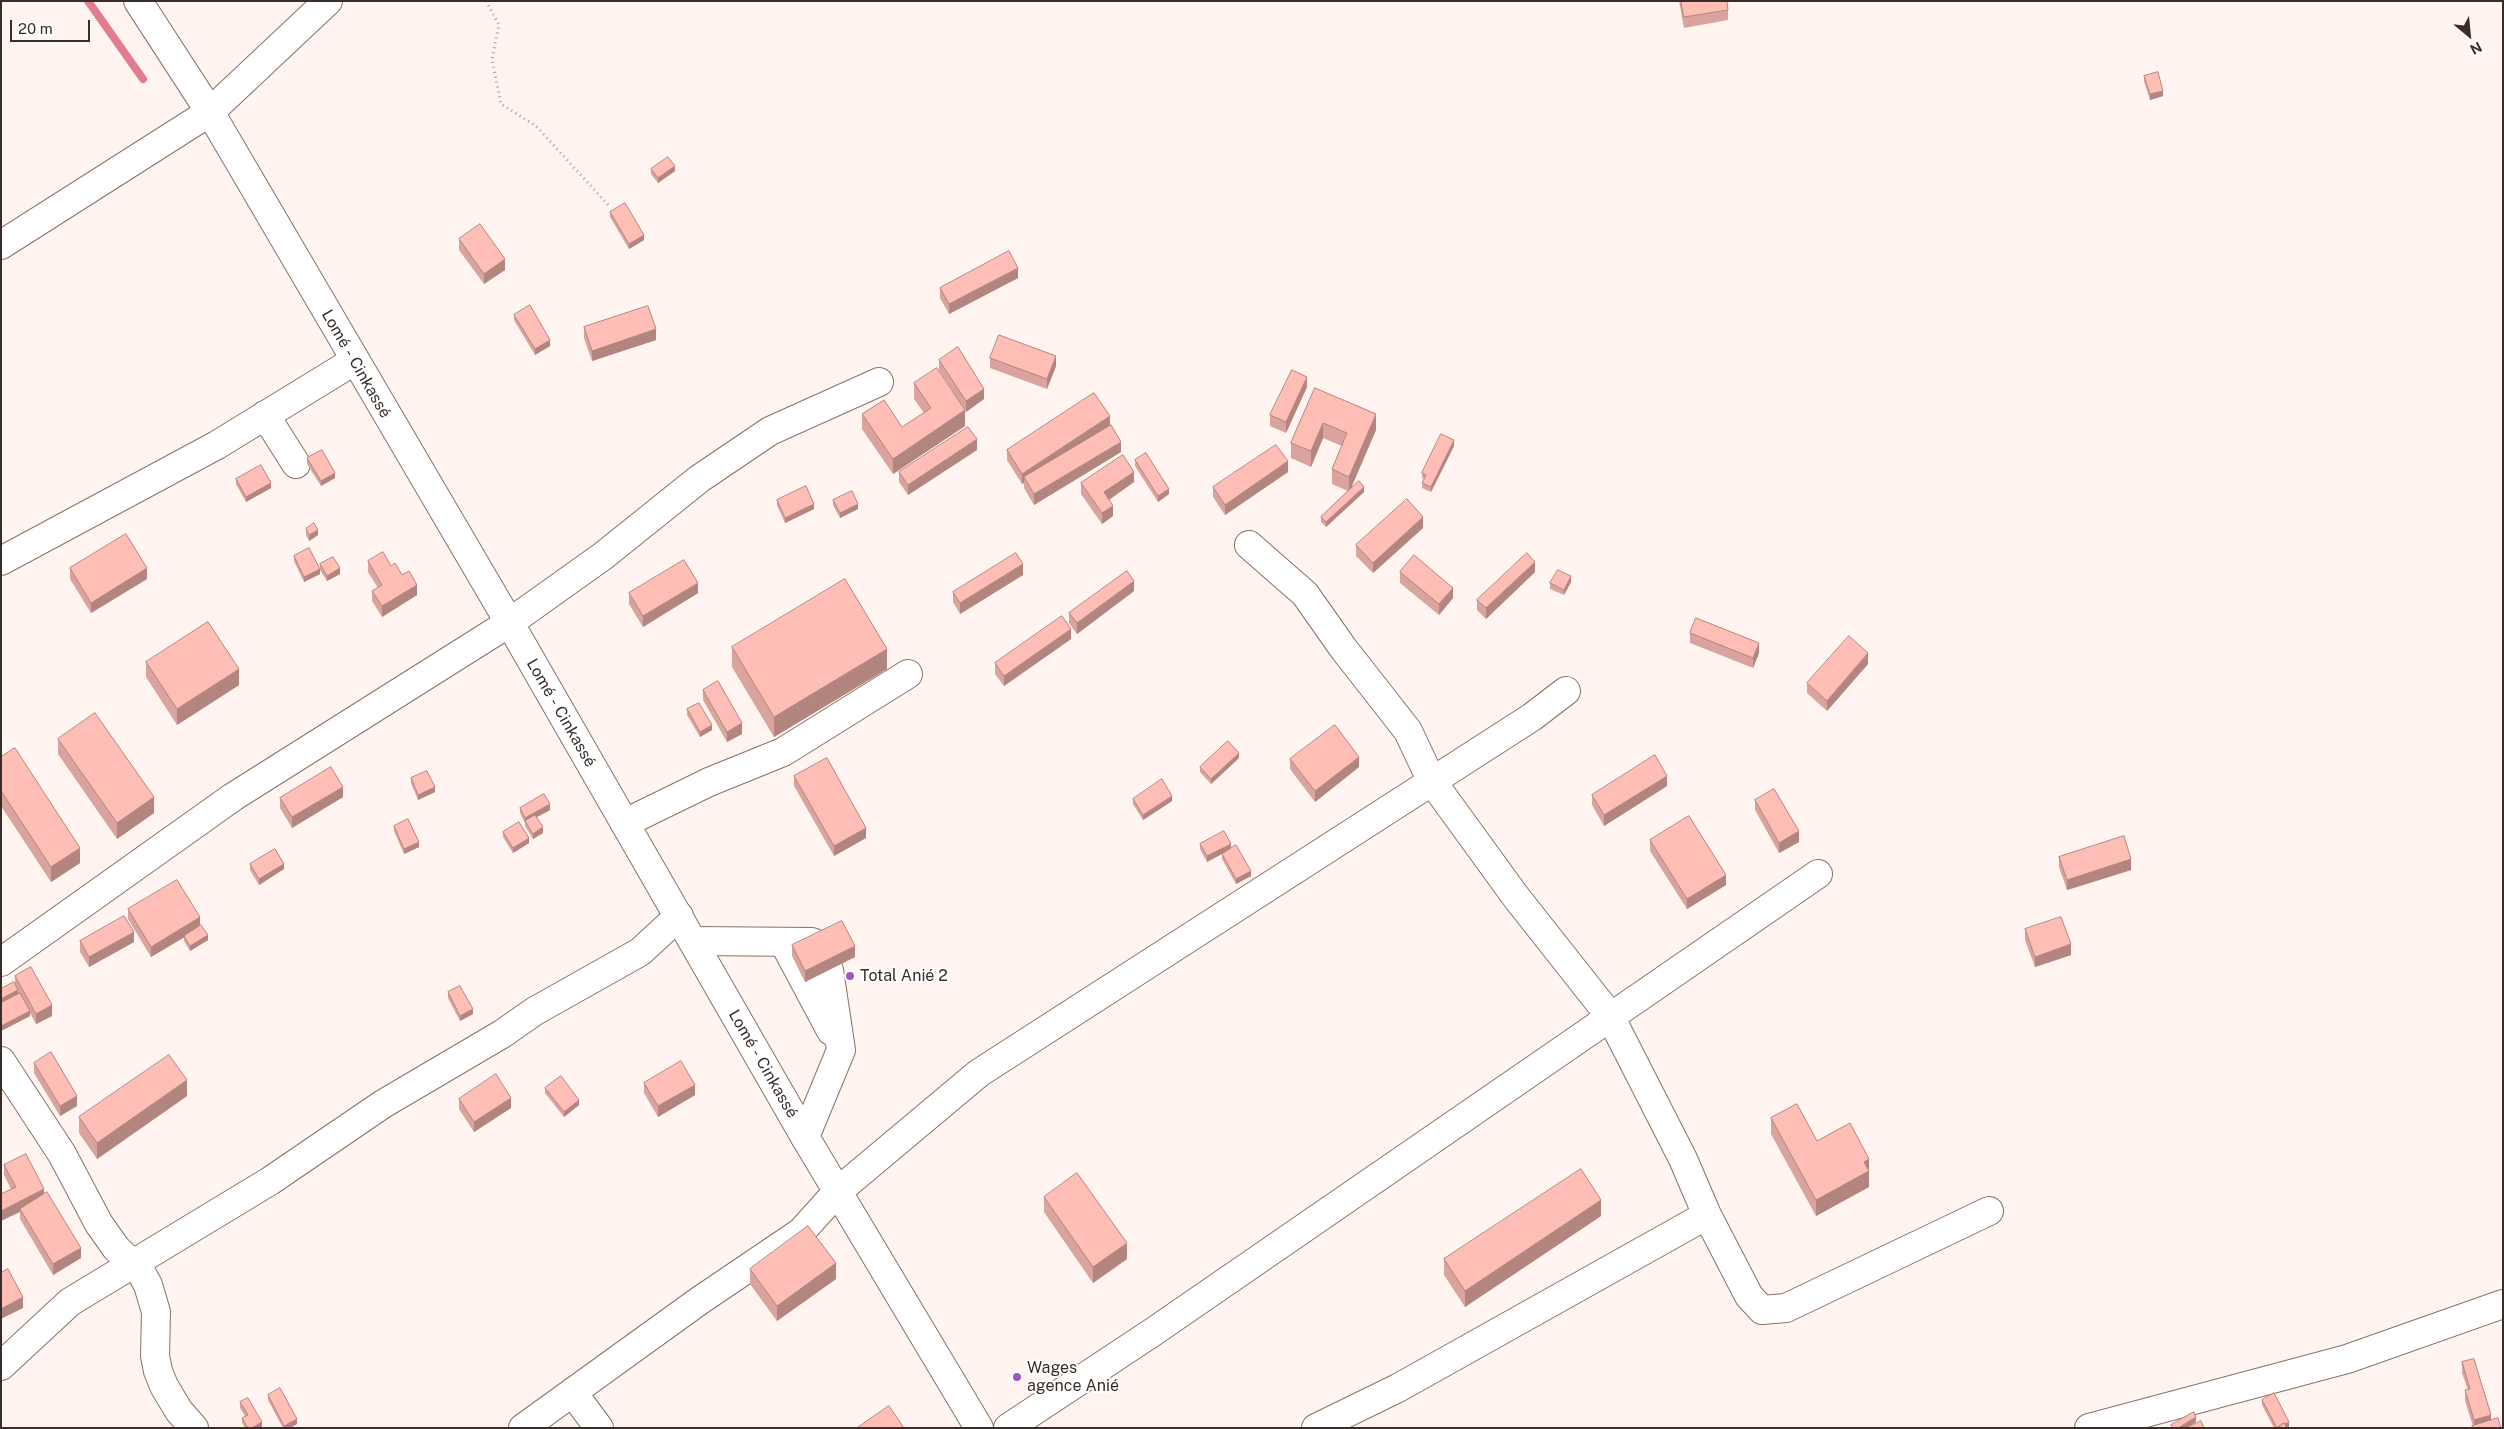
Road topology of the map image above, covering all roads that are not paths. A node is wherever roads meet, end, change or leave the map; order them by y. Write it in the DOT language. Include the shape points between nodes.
graph roads {
  1 [pos="138,1"];
  2 [pos="328,1"];
  3 [pos="210,112"];
  4 [pos="1,245"];
  5 [pos="354,361"];
  6 [pos="879,382"];
  7 [pos="266,415"];
  8 [pos="296,464"];
  9 [pos="1250,545"];
  10 [pos="1,561"];
  11 [pos="509,623"];
  12 [pos="908,674"];
  13 [pos="1566,692"];
  14 [pos="1431,780"];
  15 [pos="625,823"];
  16 [pos="1818,874"];
  17 [pos="678,916"];
  18 [pos="693,941"];
  19 [pos="784,943"];
  20 [pos="816,944"];
  21 [pos="1,962"];
  22 [pos="829,970"];
  23 [pos="1610,1016"];
  24 [pos="841,1050"];
  25 [pos="1,1061"];
  26 [pos="805,1138"];
  27 [pos="838,1192"];
  28 [pos="1989,1211"];
  29 [pos="1707,1215"];
  30 [pos="136,1263"];
  31 [pos="2503,1304"];
  32 [pos="1,1366"];
  33 [pos="573,1393"];
  34 [pos="194,1428"];
  35 [pos="523,1428"];
  36 [pos="599,1428"];
  37 [pos="980,1428"];
  38 [pos="1008,1428"];
  39 [pos="1316,1428"];
  40 [pos="2089,1428"];
  1 -- 3 [label="main road, Lomé - Cinkassé"];
  2 -- 3 [label="main road"];
  3 -- 4 [label="main road"];
  3 -- 5 [label="main road, Lomé - Cinkassé"];
  5 -- 7 [label="main road"];
  5 -- 11 [label="main road, Lomé - Cinkassé"];
  6 -- 11 [label="main road" via="770,431 698,479 603,556"];
  7 -- 8 [label="main road"];
  7 -- 10 [label="main road" via="217,445"];
  9 -- 14 [label="main road" via="1305,594 1408,731"];
  11 -- 15 [label="main road, Lomé - Cinkassé"];
  11 -- 21 [label="main road" via="233,798"];
  12 -- 15 [label="main road" via="783,752 709,782"];
  13 -- 14 [label="main road"];
  14 -- 23 [label="main road" via="1516,897"];
  14 -- 27 [label="main road" via="979,1074"];
  15 -- 17 [label="main road, Lomé - Cinkassé"];
  16 -- 23 [label="main road"];
  17 -- 18 [label="main road, Lomé - Cinkassé"];
  17 -- 30 [label="main road" via="640,952 535,1011 383,1104 270,1181"];
  18 -- 19 [label="main road"];
  18 -- 26 [label="main road, Lomé - Cinkassé"];
  19 -- 20 [label="main road"];
  19 -- 24 [label="main road"];
  22 -- 24 [label="main road"];
  23 -- 29 [label="main road" via="1683,1159"];
  23 -- 38 [label="main road"];
  24 -- 26 [label="main road"];
  25 -- 30 [label="main road" via="62,1154 99,1224 116,1248"];
  26 -- 27 [label="main road, Lomé - Cinkassé"];
  27 -- 33 [label="main road" via="801,1232"];
  27 -- 37 [label="main road, Lomé - Cinkassé"];
  28 -- 29 [label="main road" via="1786,1308 1762,1310 1749,1296"];
  29 -- 39 [label="main road" via="1398,1388"];
  30 -- 32 [label="main road" via="70,1302"];
  30 -- 34 [label="main road" via="148,1285 156,1312 158,1371 179,1411"];
  31 -- 40 [label="main road" via="2347,1359"];
  33 -- 35 [label="main road"];
  33 -- 36 [label="main road"];
}
